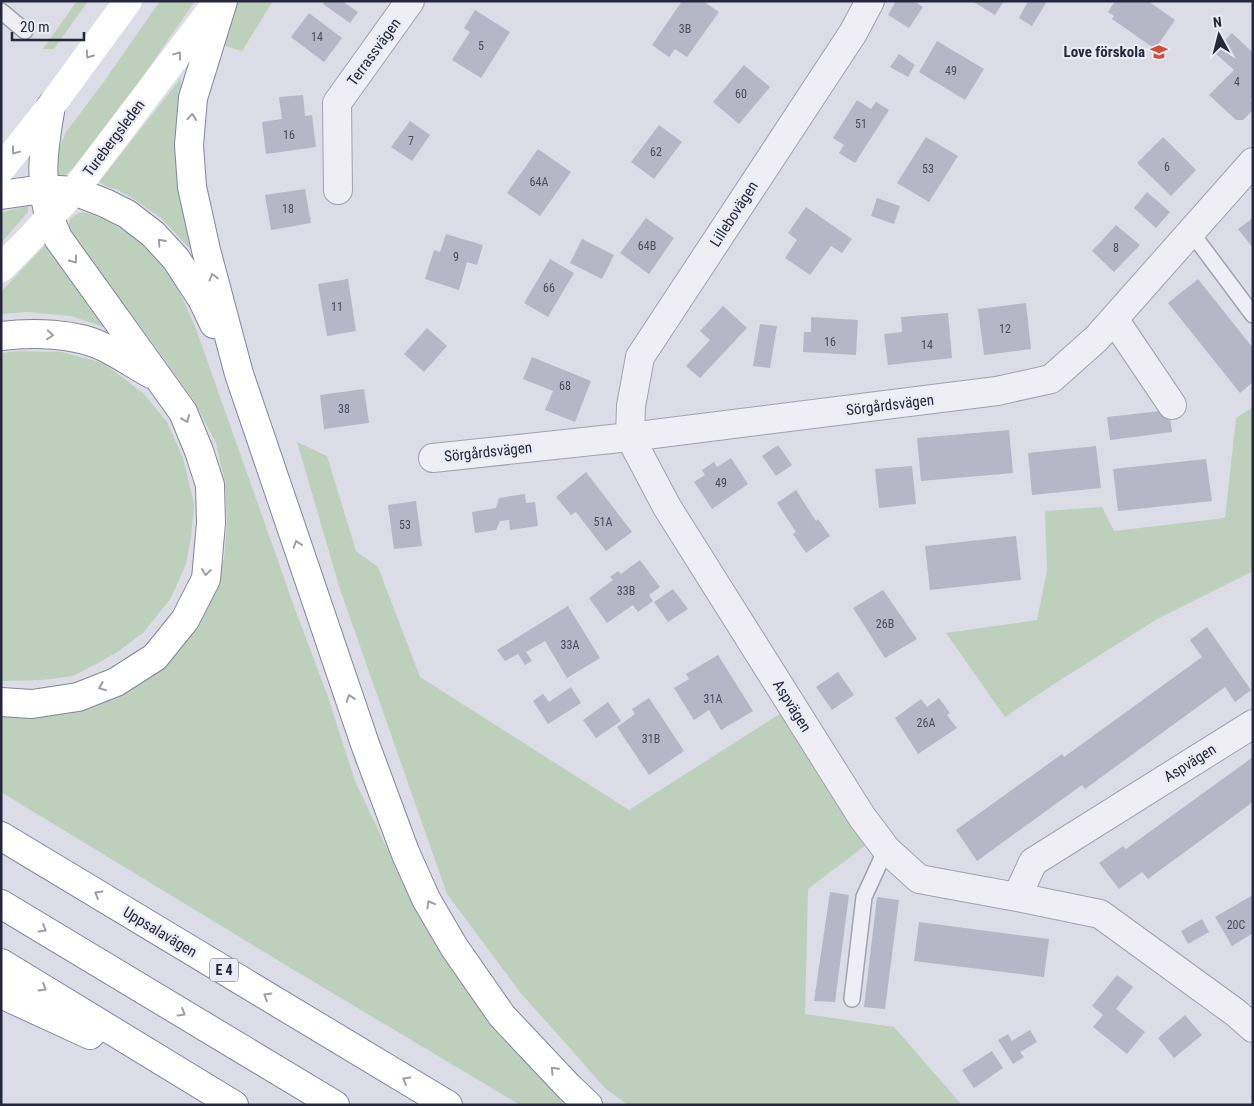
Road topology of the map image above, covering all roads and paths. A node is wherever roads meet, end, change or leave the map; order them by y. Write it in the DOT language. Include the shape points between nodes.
graph roads {
  1 [pos="128,1"];
  2 [pos="218,1"];
  3 [pos="223,1"];
  4 [pos="410,1"];
  5 [pos="870,1"];
  6 [pos="1,11"];
  7 [pos="25,31"];
  8 [pos="51,106"];
  9 [pos="1252,164"];
  10 [pos="1,169"];
  11 [pos="43,189"];
  12 [pos="338,190"];
  13 [pos="74,191"];
  14 [pos="1,195"];
  15 [pos="49,218"];
  16 [pos="1191,232"];
  17 [pos="1,268"];
  18 [pos="1253,315"];
  19 [pos="1114,319"];
  20 [pos="1,336"];
  21 [pos="239,374"];
  22 [pos="159,378"];
  23 [pos="1172,405"];
  24 [pos="630,437"];
  25 [pos="432,458"];
  26 [pos="1,702"];
  27 [pos="1253,724"];
  28 [pos="1,836"];
  29 [pos="886,849"];
  30 [pos="1017,897"];
  31 [pos="1,904"];
  32 [pos="1,963"];
  33 [pos="1,994"];
  34 [pos="852,999"];
  35 [pos="1253,1028"];
  36 [pos="207,1089"];
  37 [pos="234,1105"];
  38 [pos="335,1105"];
  39 [pos="448,1105"];
  40 [pos="588,1105"];
  1 -- 8 [label="main road, one-way"];
  13 -- 2 [label="main road, Turebergsleden, one-way"];
  21 -- 3 [label="main road, one-way" via="192,187 189,145 193,98"];
  4 -- 12 [label="street, Terrassvägen" via="337,102"];
  5 -- 24 [label="street, Lillebovägen" via="853,33 640,357 631,406"];
  6 -- 7 [label="lane"];
  8 -- 10 [label="main road, one-way"];
  8 -- 11 [label="main road" via="44,149"];
  9 -- 16 [label="street, Sörgårdsvägen"];
  11 -- 13 [label="main road"];
  11 -- 14 [label="main road"];
  11 -- 15 [label="main road"];
  13 -- 15 [label="main road, Turebergsleden"];
  21 -- 13 [label="main road, one-way" via="202,299 176,259 154,234 127,214"];
  15 -- 17 [label="main road, Turebergsleden"];
  15 -- 22 [label="main road, one-way" via="58,238"];
  16 -- 18 [label="lane"];
  16 -- 19 [label="street, Sörgårdsvägen"];
  19 -- 23 [label="street"];
  19 -- 24 [label="street, Sörgårdsvägen" via="1050,379 997,391"];
  20 -- 22 [label="main road, one-way" via="50,334 85,340 103,346"];
  40 -- 21 [label="main road, one-way" via="502,1016 454,947 426,899 369,753"];
  22 -- 26 [label="main road, one-way" via="183,412 210,485 211,523 206,579 185,620 155,657 116,682 78,697 32,704"];
  24 -- 25 [label="street, Sörgårdsvägen"];
  24 -- 29 [label="street, Aspvägen" via="666,507 862,817"];
  27 -- 30 [label="street, Aspvägen" via="1032,862"];
  39 -- 28 [label="main road, Uppsalavägen / E 4, one-way"];
  29 -- 30 [label="street, Aspvägen" via="919,879"];
  29 -- 34 [label="lane" via="864,897"];
  30 -- 35 [label="street, Aspvägen" via="1100,914"];
  31 -- 38 [label="main road, one-way"];
  32 -- 36 [label="main road, one-way"];
  33 -- 36 [label="main road"];
  36 -- 37 [label="main road"];
}
